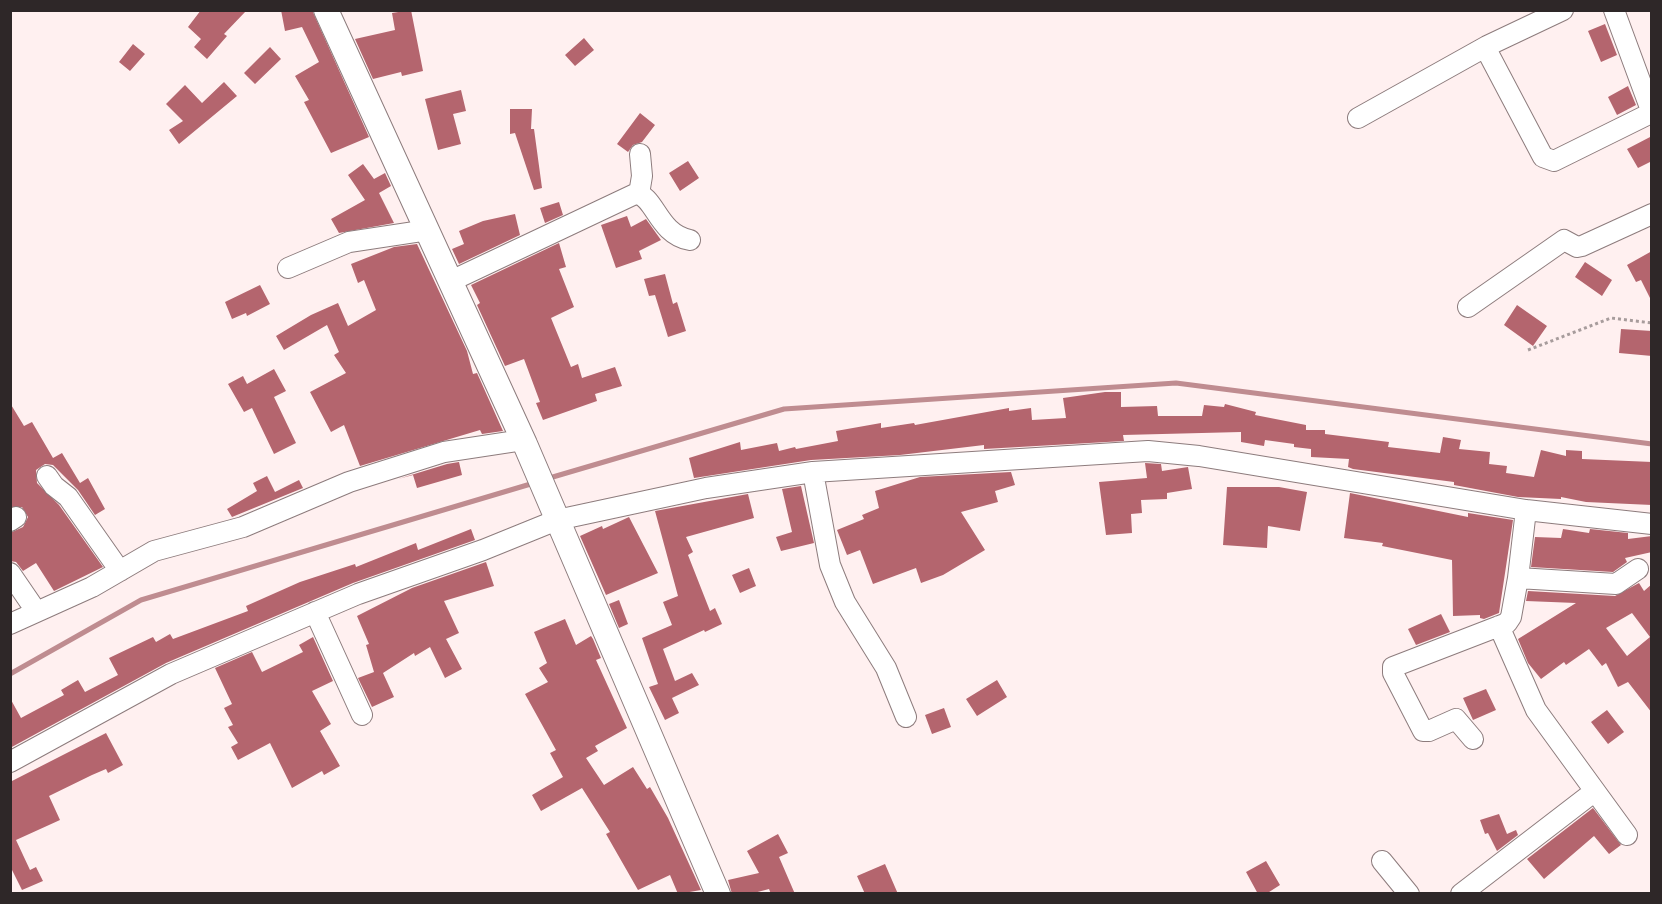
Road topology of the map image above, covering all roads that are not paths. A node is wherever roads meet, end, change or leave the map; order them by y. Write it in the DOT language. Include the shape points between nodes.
graph roads {
  1 [pos="326,10"];
  2 [pos="1563,10"];
  3 [pos="1614,10"];
  4 [pos="1487,46"];
  5 [pos="1652,113"];
  6 [pos="1358,118"];
  7 [pos="640,154"];
  8 [pos="639,194"];
  9 [pos="1652,214"];
  10 [pos="428,230"];
  11 [pos="690,240"];
  12 [pos="288,268"];
  13 [pos="451,281"];
  14 [pos="1468,307"];
  15 [pos="524,442"];
  16 [pos="813,472"];
  17 [pos="47,476"];
  18 [pos="1526,510"];
  19 [pos="554,511"];
  20 [pos="1652,524"];
  21 [pos="1638,569"];
  22 [pos="122,570"];
  23 [pos="10,573"];
  24 [pos="1518,578"];
  25 [pos="36,611"];
  26 [pos="315,612"];
  27 [pos="10,624"];
  28 [pos="1499,626"];
  29 [pos="362,715"];
  30 [pos="906,717"];
  31 [pos="1473,739"];
  32 [pos="10,762"];
  33 [pos="1595,791"];
  34 [pos="1627,835"];
  35 [pos="1382,861"];
  36 [pos="718,894"];
  37 [pos="1409,894"];
  38 [pos="1461,894"];
  1 -- 10 [label="street"];
  2 -- 4 [label="street"];
  3 -- 5 [label="street"];
  4 -- 5 [label="street" via="1486,53 1546,159 1554,161"];
  4 -- 6 [label="street"];
  7 -- 8 [label="street"];
  8 -- 11 [label="street" via="648,200 666,228"];
  8 -- 13 [label="street"];
  9 -- 14 [label="street" via="1582,246 1564,240"];
  10 -- 12 [label="street" via="349,242"];
  10 -- 13 [label="street"];
  13 -- 15 [label="street"];
  15 -- 19 [label="street"];
  15 -- 22 [label="street" via="444,452 349,482 243,527 154,551"];
  16 -- 18 [label="street" via="1148,451"];
  16 -- 19 [label="street"];
  16 -- 30 [label="street" via="830,565 845,602 886,668"];
  17 -- 22 [label="street" via="79,511"];
  18 -- 20 [label="street"];
  18 -- 24 [label="street"];
  19 -- 26 [label="street" via="483,550"];
  19 -- 36 [label="street"];
  21 -- 24 [label="street" via="1616,584"];
  22 -- 25 [label="street"];
  23 -- 25 [label="street"];
  24 -- 28 [label="street" via="1509,620"];
  25 -- 27 [label="street"];
  26 -- 29 [label="street"];
  26 -- 32 [label="street" via="171,674"];
  28 -- 31 [label="street" via="1393,667 1423,730 1456,719"];
  28 -- 33 [label="street" via="1531,702"];
  33 -- 34 [label="street"];
  33 -- 38 [label="street"];
  35 -- 37 [label="street"];
}
